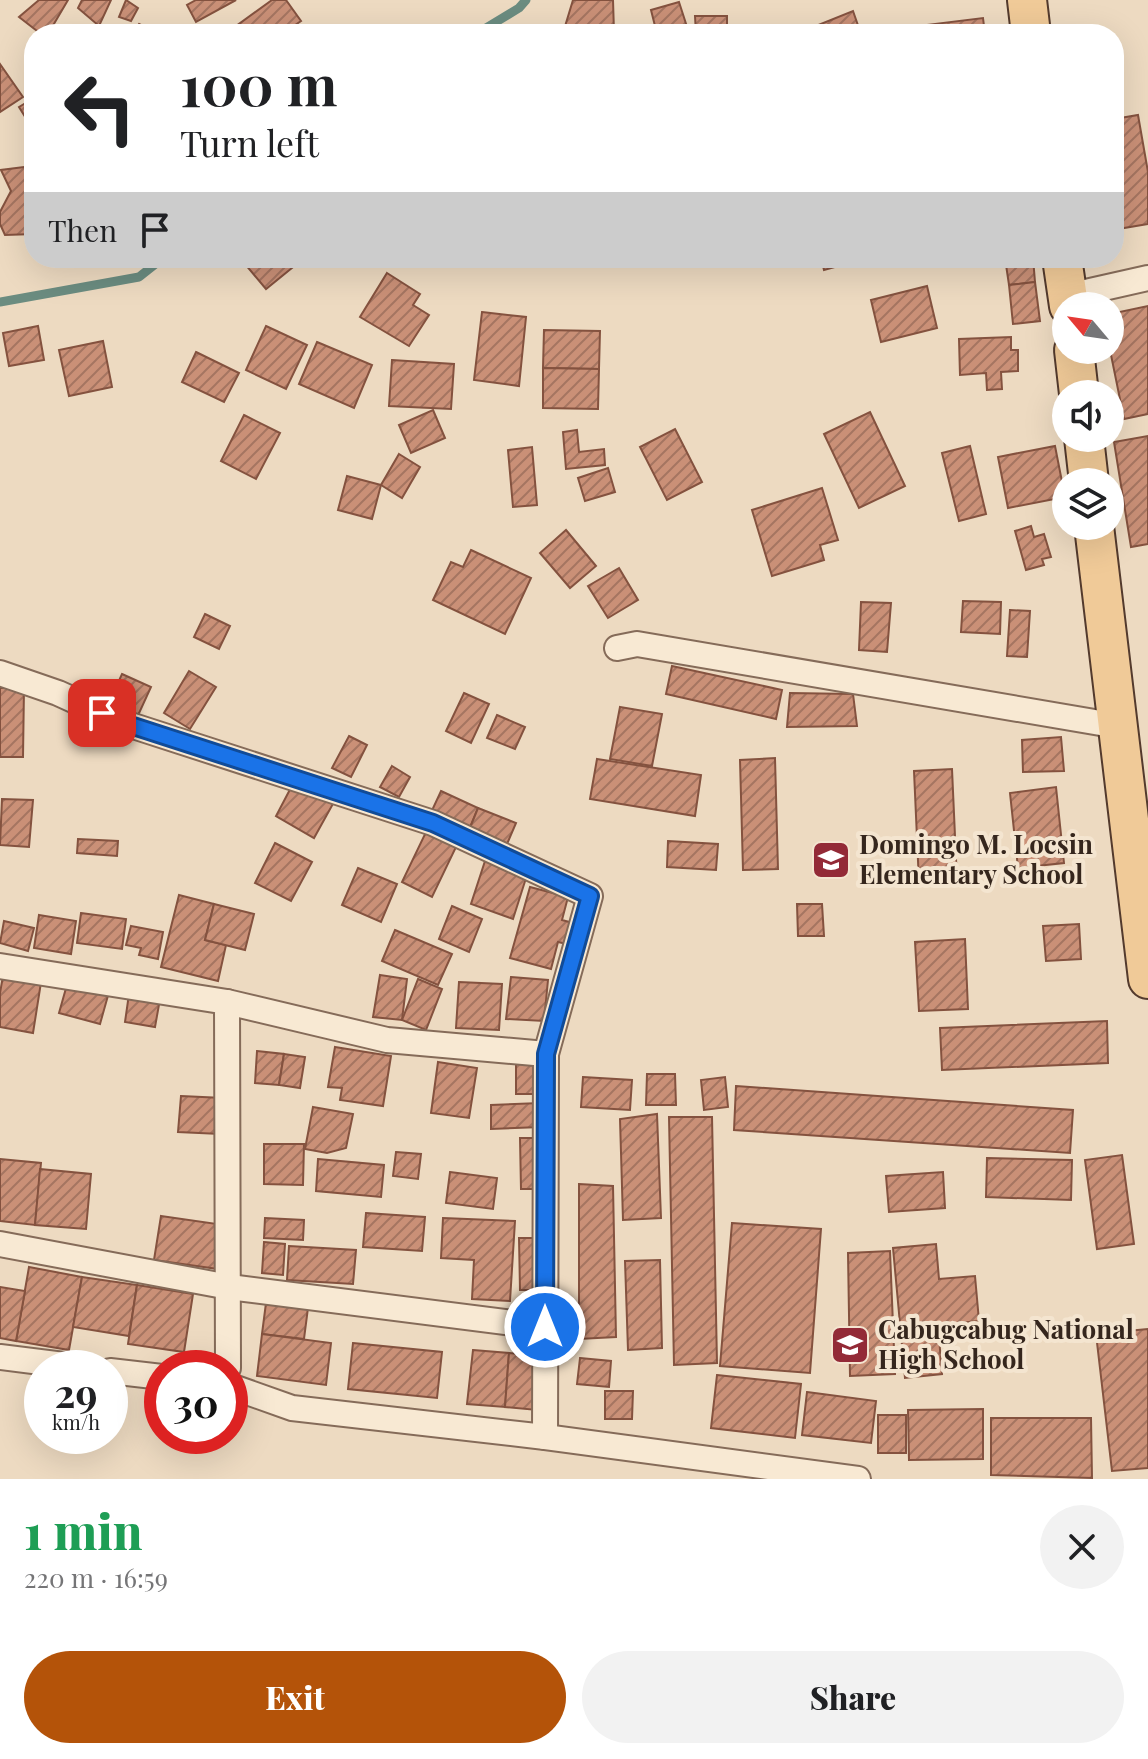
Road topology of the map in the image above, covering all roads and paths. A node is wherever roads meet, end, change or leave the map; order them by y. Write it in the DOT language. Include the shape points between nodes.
graph roads {
  1 [pos="1027,0"];
  2 [pos="1030,24"];
  3 [pos="1063,268"];
  4 [pos="1148,278"];
  5 [pos="1067,292"];
  6 [pos="1099,292"];
  7 [pos="1096,540"];
  8 [pos="617,648"];
  9 [pos="0,673"];
  10 [pos="1118,726"];
  11 [pos="1137,782"];
  12 [pos="0,966"];
  13 [pos="1148,979"];
  14 [pos="227,1002"];
  15 [pos="546,1054"];
  16 [pos="0,1244"];
  17 [pos="229,1287"];
  18 [pos="545,1327"];
  19 [pos="228,1350"];
  20 [pos="0,1357"];
  21 [pos="24,1360"];
  22 [pos="248,1392"];
  23 [pos="545,1437"];
  24 [pos="858,1479"];
  1 -- 2 [label="main road"];
  3 -- 5 [label="main road"];
  4 -- 6 [label="street"];
  7 -- 10 [label="main road"];
  8 -- 10 [label="street" via="637,644"];
  9 -- 15 [label="street" via="124,723 433,823 590,896"];
  10 -- 11 [label="main road"];
  11 -- 13 [label="main road"];
  12 -- 14 [label="street"];
  14 -- 15 [label="street" via="387,1040"];
  14 -- 17 [label="street"];
  15 -- 18 [label="street"];
  16 -- 17 [label="street"];
  17 -- 18 [label="street"];
  17 -- 19 [label="street"];
  18 -- 23 [label="street"];
  20 -- 21 [label="street"];
  22 -- 23 [label="street" via="292,1408"];
  23 -- 24 [label="street"];
}
